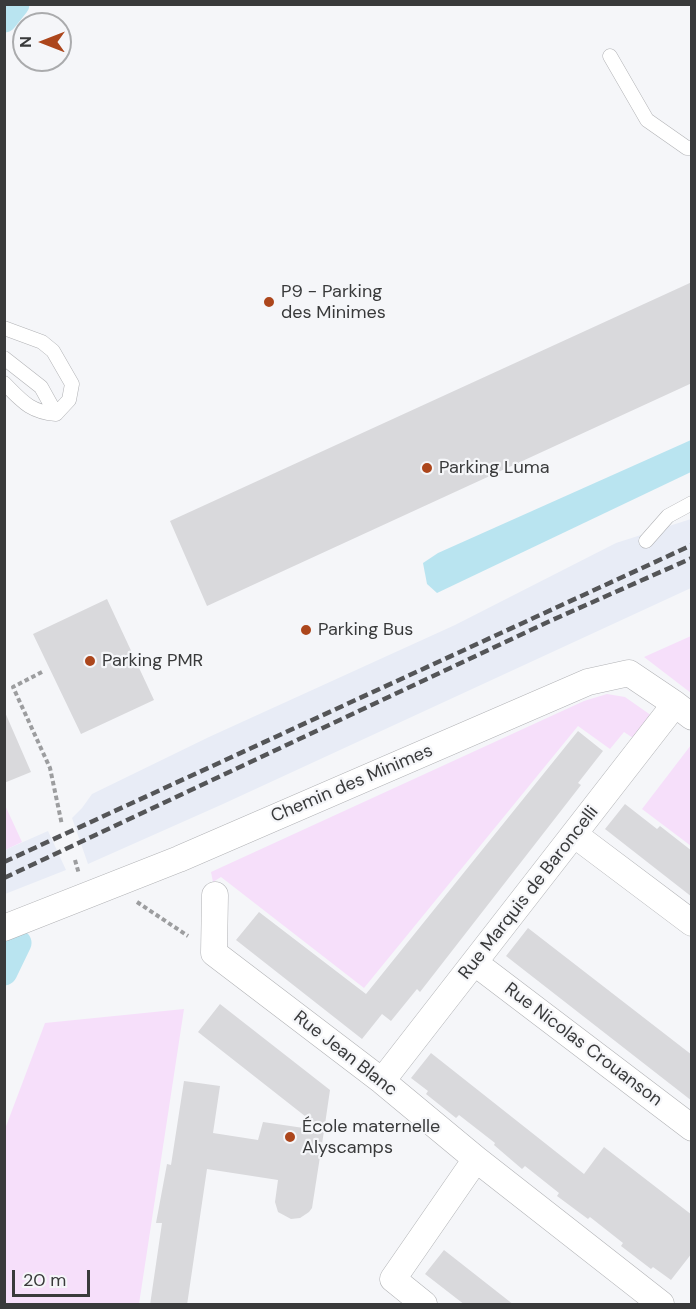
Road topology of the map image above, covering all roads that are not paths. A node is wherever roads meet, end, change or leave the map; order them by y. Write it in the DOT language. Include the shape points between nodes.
graph roads {
  1 [pos="610,56"];
  2 [pos="692,148"];
  3 [pos="4,328"];
  4 [pos="4,358"];
  5 [pos="4,383"];
  6 [pos="57,414"];
  7 [pos="692,503"];
  8 [pos="646,541"];
  9 [pos="683,710"];
  10 [pos="575,835"];
  11 [pos="215,895"];
  12 [pos="692,923"];
  13 [pos="4,928"];
  14 [pos="476,963"];
  15 [pos="382,1082"];
  16 [pos="692,1128"];
  17 [pos="476,1159"];
  18 [pos="424,1305"];
  19 [pos="662,1305"];
  1 -- 2 [label="lane" via="647,120"];
  3 -- 6 [label="lane" via="42,342 53,351 72,384 69,400"];
  4 -- 6 [label="lane" via="41,387"];
  5 -- 6 [label="lane" via="30,408"];
  7 -- 8 [label="lane" via="668,516"];
  9 -- 10 [label="street, Rue Marquis de Baroncelli"];
  9 -- 13 [label="street, Chemin des Minimes" via="629,673 588,682 179,859"];
  10 -- 12 [label="street"];
  10 -- 14 [label="street, Rue Marquis de Baroncelli"];
  11 -- 15 [label="street, Rue Jean Blanc" via="214,952"];
  14 -- 15 [label="street, Rue Marquis de Baroncelli"];
  14 -- 16 [label="street, Rue Nicolas Crouanson"];
  15 -- 17 [label="street, Rue Jean Blanc"];
  17 -- 18 [label="street" via="393,1279"];
  17 -- 19 [label="street, Rue Jean Blanc"];
}
